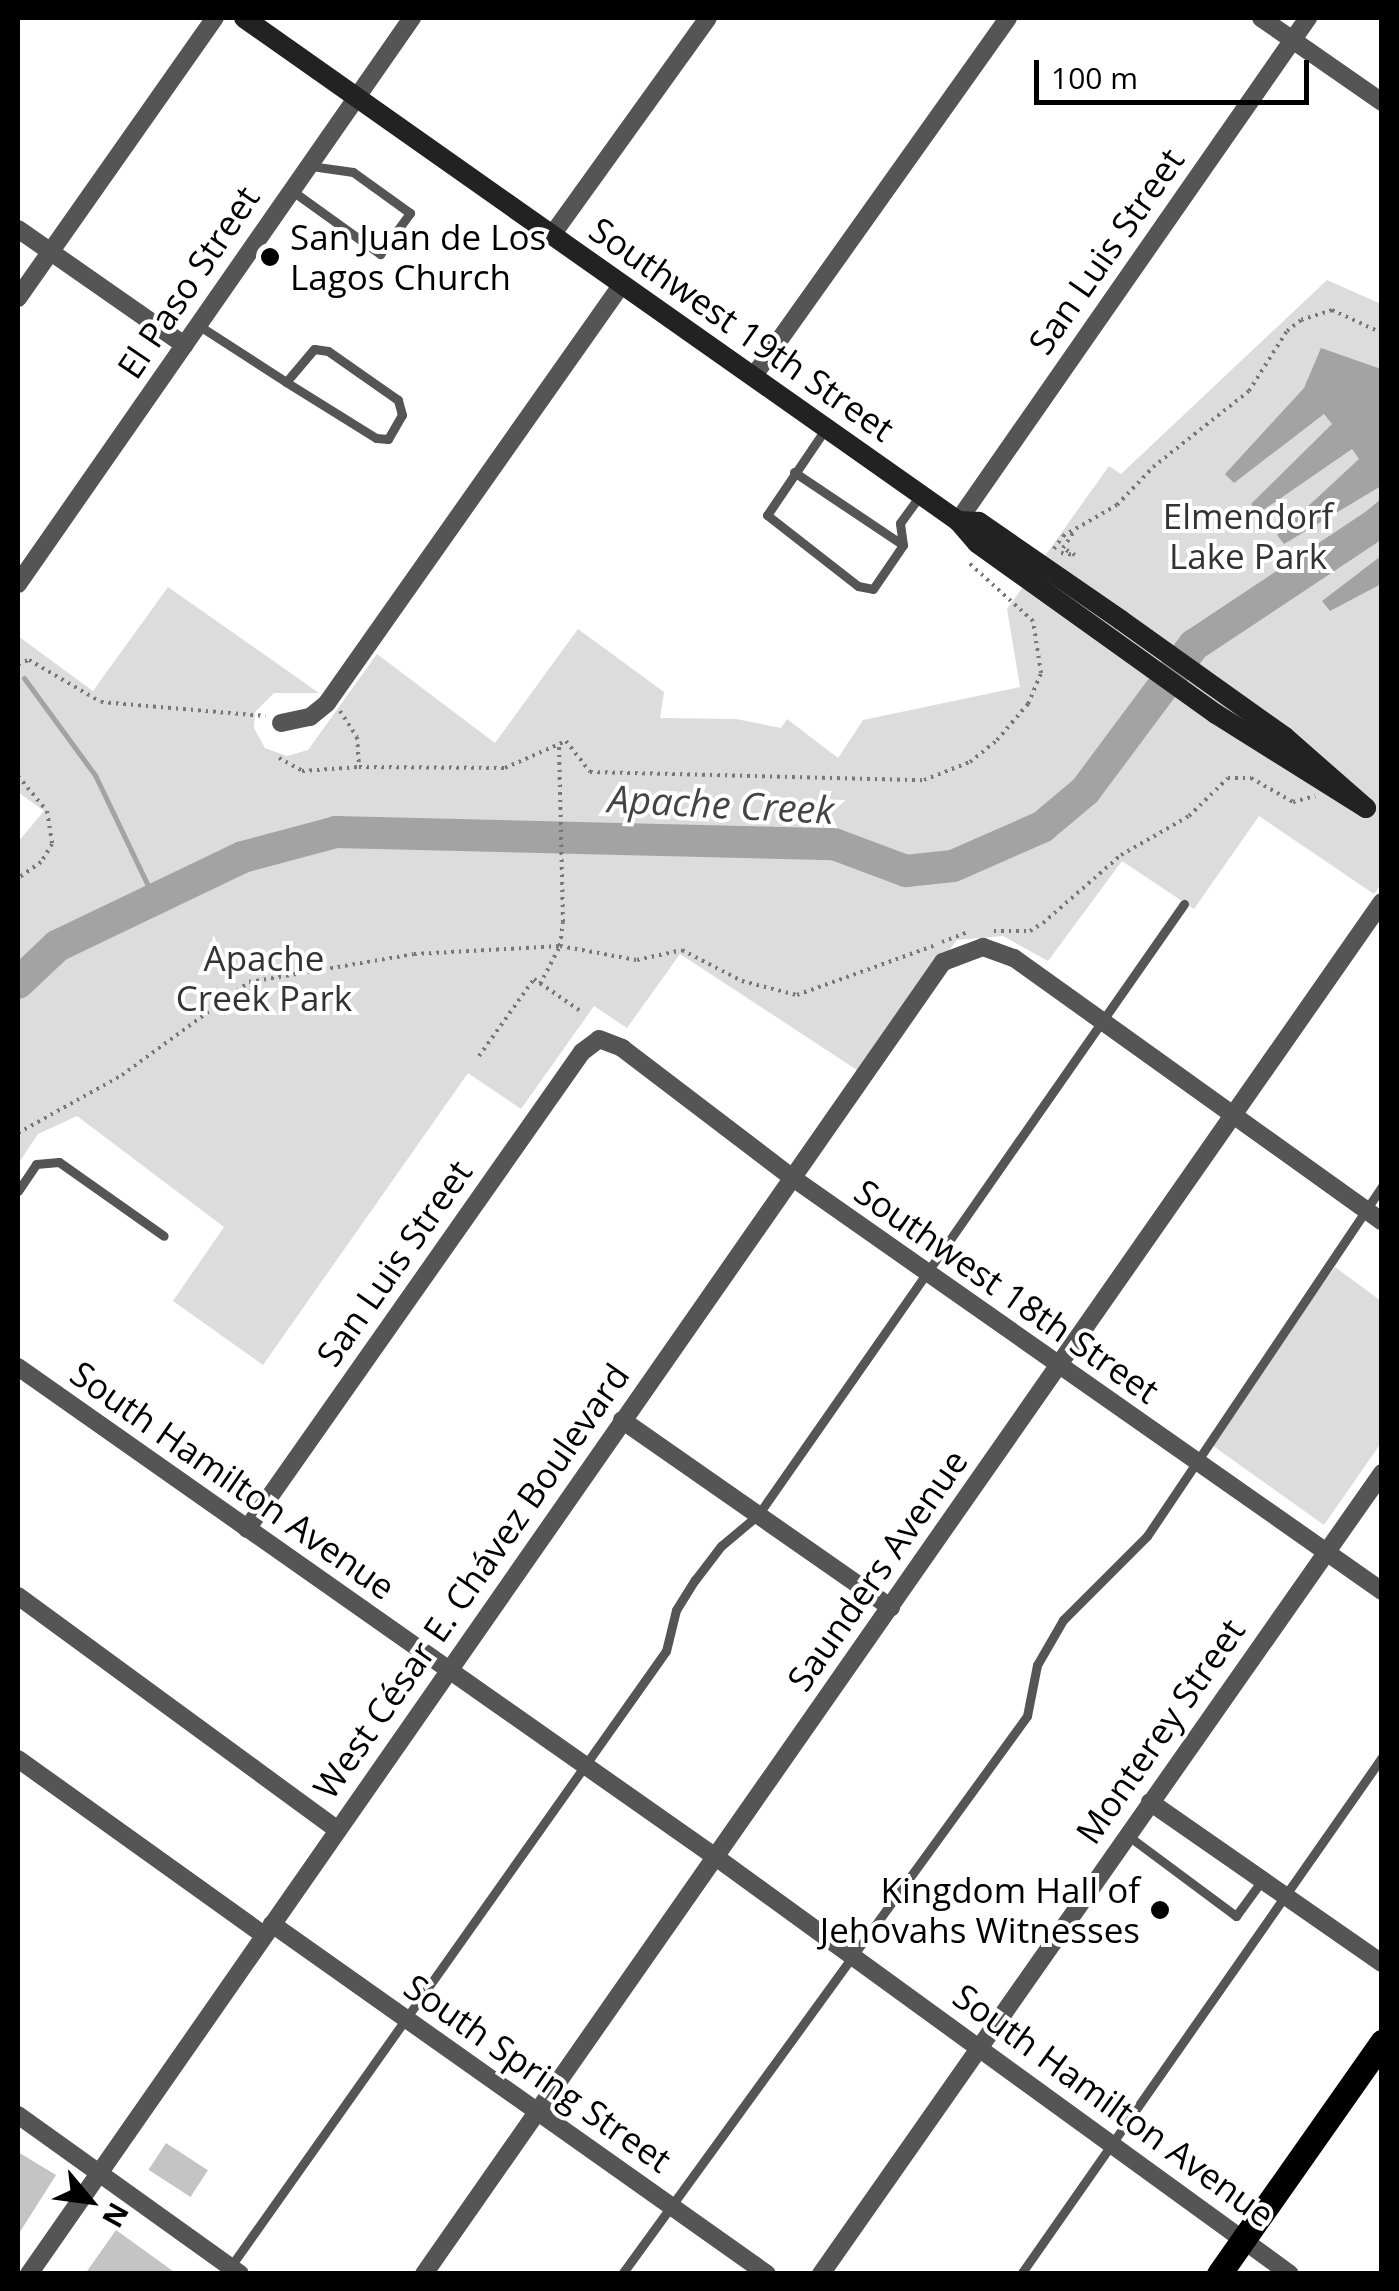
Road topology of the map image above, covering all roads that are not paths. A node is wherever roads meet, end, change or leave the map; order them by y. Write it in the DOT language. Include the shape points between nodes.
graph roads {
  1 [pos="215,18"];
  2 [pos="244,18"];
  3 [pos="412,18"];
  4 [pos="708,18"];
  5 [pos="1008,18"];
  6 [pos="1261,18"];
  7 [pos="1308,18"];
  8 [pos="1292,40"];
  9 [pos="356,97"];
  10 [pos="1382,102"];
  11 [pos="308,166"];
  12 [pos="291,190"];
  13 [pos="18,229"];
  14 [pos="552,235"];
  15 [pos="50,252"];
  16 [pos="622,284"];
  17 [pos="18,298"];
  18 [pos="198,325"];
  19 [pos="184,345"];
  20 [pos="753,377"];
  21 [pos="286,382"];
  22 [pos="826,428"];
  23 [pos="794,472"];
  24 [pos="920,494"];
  25 [pos="958,522"];
  26 [pos="904,545"];
  27 [pos="18,584"];
  28 [pos="281,723"];
  29 [pos="1374,814"];
  30 [pos="1382,902"];
  31 [pos="1184,904"];
  32 [pos="1103,1022"];
  33 [pos="599,1039"];
  34 [pos="1232,1116"];
  35 [pos="790,1176"];
  36 [pos="1382,1186"];
  37 [pos="18,1192"];
  38 [pos="1365,1210"];
  39 [pos="1382,1221"];
  40 [pos="164,1236"];
  41 [pos="925,1273"];
  42 [pos="18,1366"];
  43 [pos="1058,1368"];
  44 [pos="622,1420"];
  45 [pos="1194,1462"];
  46 [pos="1382,1473"];
  47 [pos="758,1516"];
  48 [pos="247,1529"];
  49 [pos="1326,1552"];
  50 [pos="1382,1591"];
  51 [pos="18,1596"];
  52 [pos="891,1608"];
  53 [pos="449,1673"];
  54 [pos="1382,1756"];
  55 [pos="18,1758"];
  56 [pos="581,1764"];
  57 [pos="1150,1802"];
  58 [pos="338,1830"];
  59 [pos="1127,1835"];
  60 [pos="717,1858"];
  61 [pos="1264,1880"];
  62 [pos="1285,1894"];
  63 [pos="268,1930"];
  64 [pos="851,1955"];
  65 [pos="1382,1962"];
  66 [pos="404,2017"];
  67 [pos="1382,2042"];
  68 [pos="980,2048"];
  69 [pos="538,2112"];
  70 [pos="18,2115"];
  71 [pos="1110,2147"];
  72 [pos="98,2172"];
  73 [pos="669,2206"];
  74 [pos="1244,2239"];
  75 [pos="232,2271"];
  76 [pos="30,2274"];
  77 [pos="424,2274"];
  78 [pos="622,2274"];
  79 [pos="767,2274"];
  80 [pos="821,2274"];
  81 [pos="1021,2274"];
  82 [pos="1219,2274"];
  83 [pos="1290,2274"];
  1 -- 15 [label="street"];
  2 -- 9 [label="street, Southwest 19th Street"];
  3 -- 9 [label="street, El Paso Street"];
  4 -- 14 [label="street"];
  5 -- 20 [label="street"];
  6 -- 8 [label="street"];
  7 -- 8 [label="street, San Luis Street"];
  8 -- 10 [label="street"];
  8 -- 25 [label="street, San Luis Street"];
  9 -- 11 [label="street, El Paso Street"];
  9 -- 14 [label="street, Southwest 19th Street"];
  11 -- 12 [label="street, El Paso Street"];
  11 -- 12 [label="lane" via="354,172 410,214 380,254"];
  12 -- 18 [label="street, El Paso Street"];
  13 -- 15 [label="street"];
  14 -- 16 [label="street, Southwest 19th Street"];
  15 -- 17 [label="street"];
  15 -- 19 [label="street"];
  16 -- 20 [label="street, Southwest 19th Street"];
  16 -- 28 [label="street" via="327,703 310,716"];
  18 -- 19 [label="street, El Paso Street"];
  18 -- 21 [label="lane"];
  19 -- 27 [label="street, El Paso Street"];
  20 -- 22 [label="street, Southwest 19th Street"];
  21 -- 21 [label="lane" via="376,438 388,438 402,416 398,400 328,351 314,349"];
  22 -- 23 [label="lane"];
  22 -- 24 [label="street, Southwest 19th Street"];
  23 -- 26 [label="lane"];
  23 -- 26 [label="lane" via="771,504 772,524 858,586 872,589"];
  24 -- 25 [label="street, Southwest 19th Street"];
  24 -- 26 [label="lane" via="900,523"];
  25 -- 29 [label="street, Southwest 19th Street" via="977,544 1115,629"];
  30 -- 34 [label="street, Saunders Avenue"];
  31 -- 32 [label="lane"];
  32 -- 34 [label="street"];
  32 -- 35 [label="street, West César E. Chávez Boulevard" via="983,938 943,962"];
  32 -- 41 [label="lane"];
  33 -- 35 [label="street, Southwest 18th Street" via="622,1048"];
  33 -- 48 [label="street, San Luis Street" via="582,1052"];
  34 -- 38 [label="street"];
  34 -- 43 [label="street, Saunders Avenue"];
  35 -- 41 [label="street, Southwest 18th Street"];
  35 -- 44 [label="street, West César E. Chávez Boulevard"];
  36 -- 38 [label="lane"];
  37 -- 40 [label="lane" via="36,1164 59,1162"];
  38 -- 39 [label="street"];
  38 -- 45 [label="lane"];
  41 -- 43 [label="street, Southwest 18th Street"];
  41 -- 47 [label="lane"];
  42 -- 48 [label="street, South Hamilton Avenue"];
  43 -- 45 [label="street, Southwest 18th Street"];
  43 -- 52 [label="street, Saunders Avenue"];
  44 -- 47 [label="street"];
  44 -- 53 [label="street, West César E. Chávez Boulevard"];
  45 -- 49 [label="street, Southwest 18th Street"];
  45 -- 64 [label="lane" via="1147,1536 1063,1620 1036,1665 1027,1716"];
  46 -- 49 [label="street, Monterey Street"];
  47 -- 52 [label="street"];
  47 -- 56 [label="lane" via="720,1546 676,1610 666,1651"];
  48 -- 53 [label="street, South Hamilton Avenue"];
  49 -- 50 [label="street, Southwest 18th Street"];
  49 -- 57 [label="street, Monterey Street"];
  51 -- 58 [label="street"];
  52 -- 60 [label="street, Saunders Avenue"];
  53 -- 56 [label="street, South Hamilton Avenue"];
  53 -- 58 [label="street, West César E. Chávez Boulevard"];
  54 -- 62 [label="lane"];
  55 -- 63 [label="street, South Spring Street"];
  56 -- 60 [label="street, South Hamilton Avenue"];
  56 -- 66 [label="lane"];
  57 -- 59 [label="street, Monterey Street"];
  57 -- 61 [label="street"];
  58 -- 63 [label="street, West César E. Chávez Boulevard"];
  59 -- 61 [label="lane" via="1236,1916"];
  59 -- 68 [label="street, Monterey Street"];
  60 -- 64 [label="street, South Hamilton Avenue"];
  60 -- 69 [label="street, Saunders Avenue"];
  61 -- 62 [label="street"];
  62 -- 65 [label="street"];
  62 -- 71 [label="lane"];
  63 -- 66 [label="street, South Spring Street"];
  63 -- 72 [label="street, West César E. Chávez Boulevard"];
  64 -- 68 [label="street, South Hamilton Avenue"];
  64 -- 73 [label="lane"];
  66 -- 69 [label="street, South Spring Street"];
  66 -- 75 [label="lane"];
  67 -- 74 [label="main road"];
  68 -- 71 [label="street, South Hamilton Avenue"];
  68 -- 80 [label="street, Monterey Street"];
  69 -- 73 [label="street, South Spring Street"];
  69 -- 77 [label="street, Saunders Avenue"];
  70 -- 72 [label="street"];
  71 -- 74 [label="street, South Hamilton Avenue"];
  71 -- 81 [label="lane"];
  72 -- 75 [label="street"];
  72 -- 76 [label="street, West César E. Chávez Boulevard"];
  73 -- 78 [label="lane"];
  73 -- 79 [label="street, South Spring Street"];
  74 -- 82 [label="main road"];
  74 -- 83 [label="street, South Hamilton Avenue"];
}
